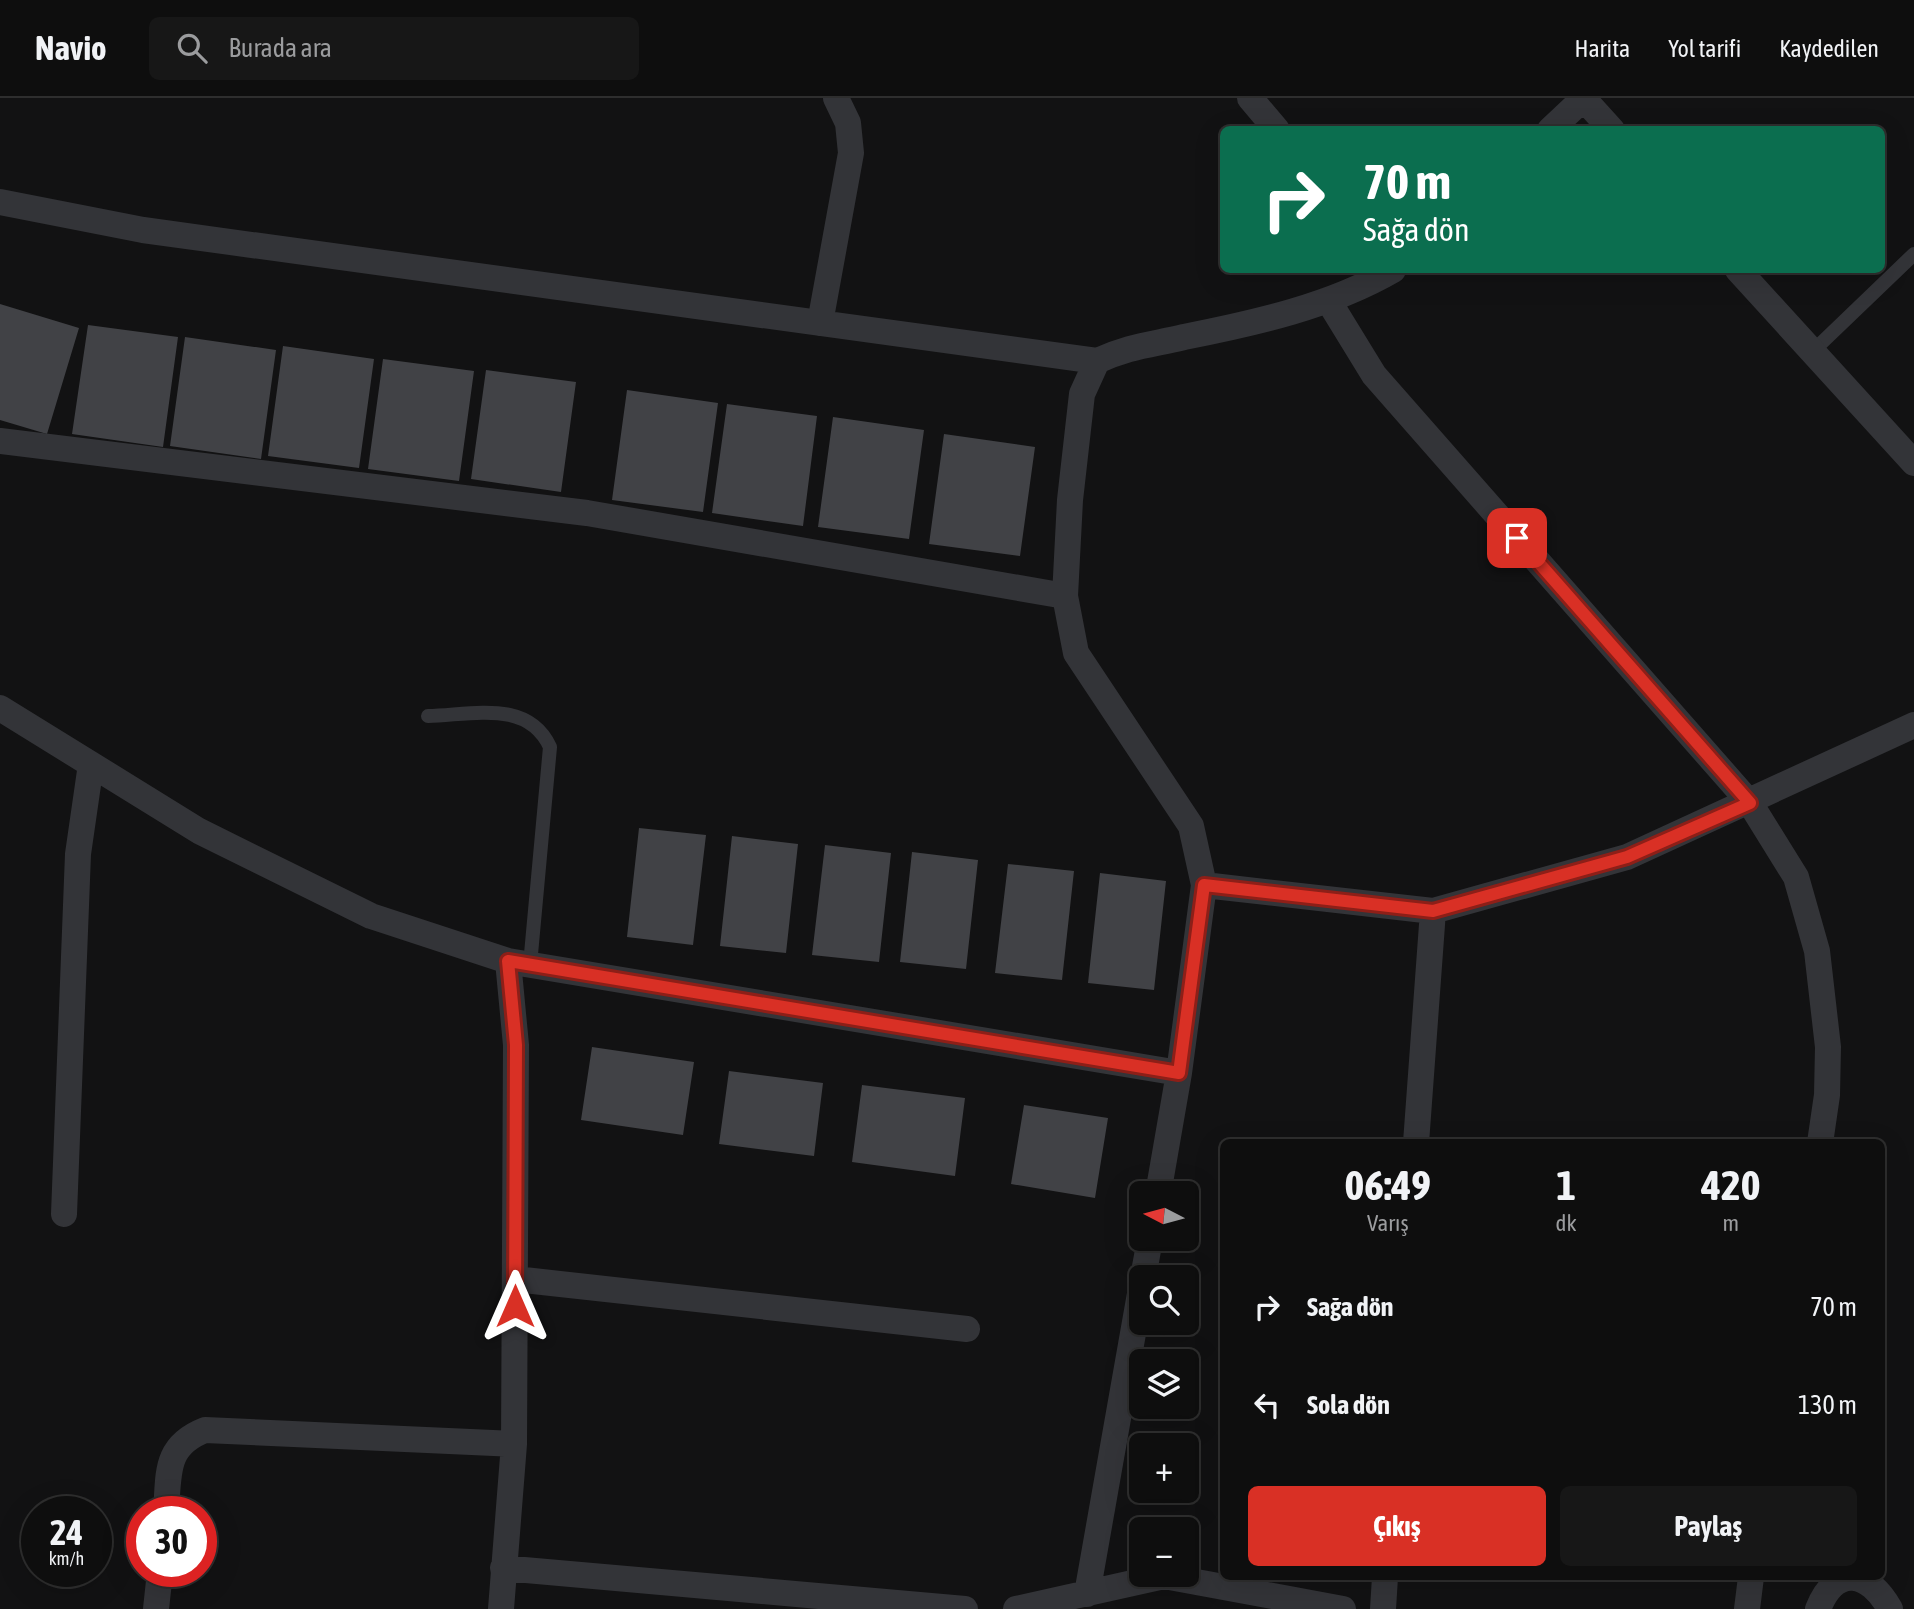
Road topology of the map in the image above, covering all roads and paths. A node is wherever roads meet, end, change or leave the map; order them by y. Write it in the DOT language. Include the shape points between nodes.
graph roads {
  1 [pos="836,98"];
  2 [pos="1250,98"];
  3 [pos="1583,98"];
  4 [pos="1274,126"];
  5 [pos="1554,126"];
  6 [pos="1608,126"];
  7 [pos="0,202"];
  8 [pos="1914,254"];
  9 [pos="1385,273"];
  10 [pos="1741,273"];
  11 [pos="1328,300"];
  12 [pos="820,323"];
  13 [pos="1812,352"];
  14 [pos="1097,361"];
  15 [pos="0,441"];
  16 [pos="1914,463"];
  17 [pos="1065,596"];
  18 [pos="0,708"];
  19 [pos="428,716"];
  20 [pos="1914,725"];
  21 [pos="91,764"];
  22 [pos="1750,803"];
  23 [pos="1204,885"];
  24 [pos="1433,911"];
  25 [pos="519,963"];
  26 [pos="1179,1073"];
  27 [pos="1416,1139"];
  28 [pos="1821,1139"];
  29 [pos="1160,1181"];
  30 [pos="64,1214"];
  31 [pos="515,1279"];
  32 [pos="967,1329"];
  33 [pos="1133,1335"];
  34 [pos="514,1444"];
  35 [pos="167,1496"];
  36 [pos="503,1568"];
  37 [pos="1385,1580"];
  38 [pos="1751,1580"];
  39 [pos="1844,1580"];
  40 [pos="1858,1580"];
  41 [pos="158,1587"];
  42 [pos="1087,1594"];
  43 [pos="156,1609"];
  44 [pos="501,1609"];
  45 [pos="965,1609"];
  46 [pos="1016,1609"];
  47 [pos="1343,1609"];
  48 [pos="1383,1609"];
  49 [pos="1747,1609"];
  50 [pos="1818,1609"];
  51 [pos="1890,1609"];
  1 -- 12 [label="street" via="848,123 851,153"];
  2 -- 4 [label="street"];
  3 -- 5 [label="street"];
  3 -- 6 [label="street"];
  7 -- 12 [label="street" via="143,229"];
  8 -- 13 [label="lane"];
  9 -- 11 [label="street" via="1358,290"];
  10 -- 13 [label="street"];
  11 -- 14 [label="street" via="1184,338 1127,347"];
  11 -- 22 [label="street" via="1374,375"];
  12 -- 14 [label="street"];
  13 -- 16 [label="street"];
  14 -- 17 [label="street" via="1082,394"];
  15 -- 17 [label="street" via="587,513"];
  17 -- 23 [label="street" via="1076,653 1191,825"];
  18 -- 21 [label="street"];
  19 -- 25 [label="lane" via="515,714 535,724 550,747"];
  20 -- 22 [label="street"];
  21 -- 25 [label="street" via="199,831 371,916"];
  21 -- 30 [label="street" via="78,854"];
  22 -- 24 [label="street" via="1627,857"];
  22 -- 28 [label="street" via="1796,877 1817,951 1828,1047"];
  23 -- 24 [label="street"];
  23 -- 26 [label="street"];
  24 -- 27 [label="street"];
  25 -- 26 [label="street"];
  25 -- 31 [label="street"];
  26 -- 29 [label="street"];
  31 -- 32 [label="street"];
  31 -- 34 [label="street"];
  33 -- 42 [label="street"];
  34 -- 35 [label="street" via="205,1430 183,1442 170,1462"];
  34 -- 36 [label="street"];
  36 -- 44 [label="street"];
  36 -- 45 [label="street"];
  37 -- 48 [label="street"];
  38 -- 49 [label="street"];
  39 -- 50 [label="street" via="1826,1590"];
  40 -- 51 [label="street" via="1871,1584"];
  41 -- 43 [label="street"];
  42 -- 46 [label="street"];
  42 -- 47 [label="street" via="1164,1576"];
}
